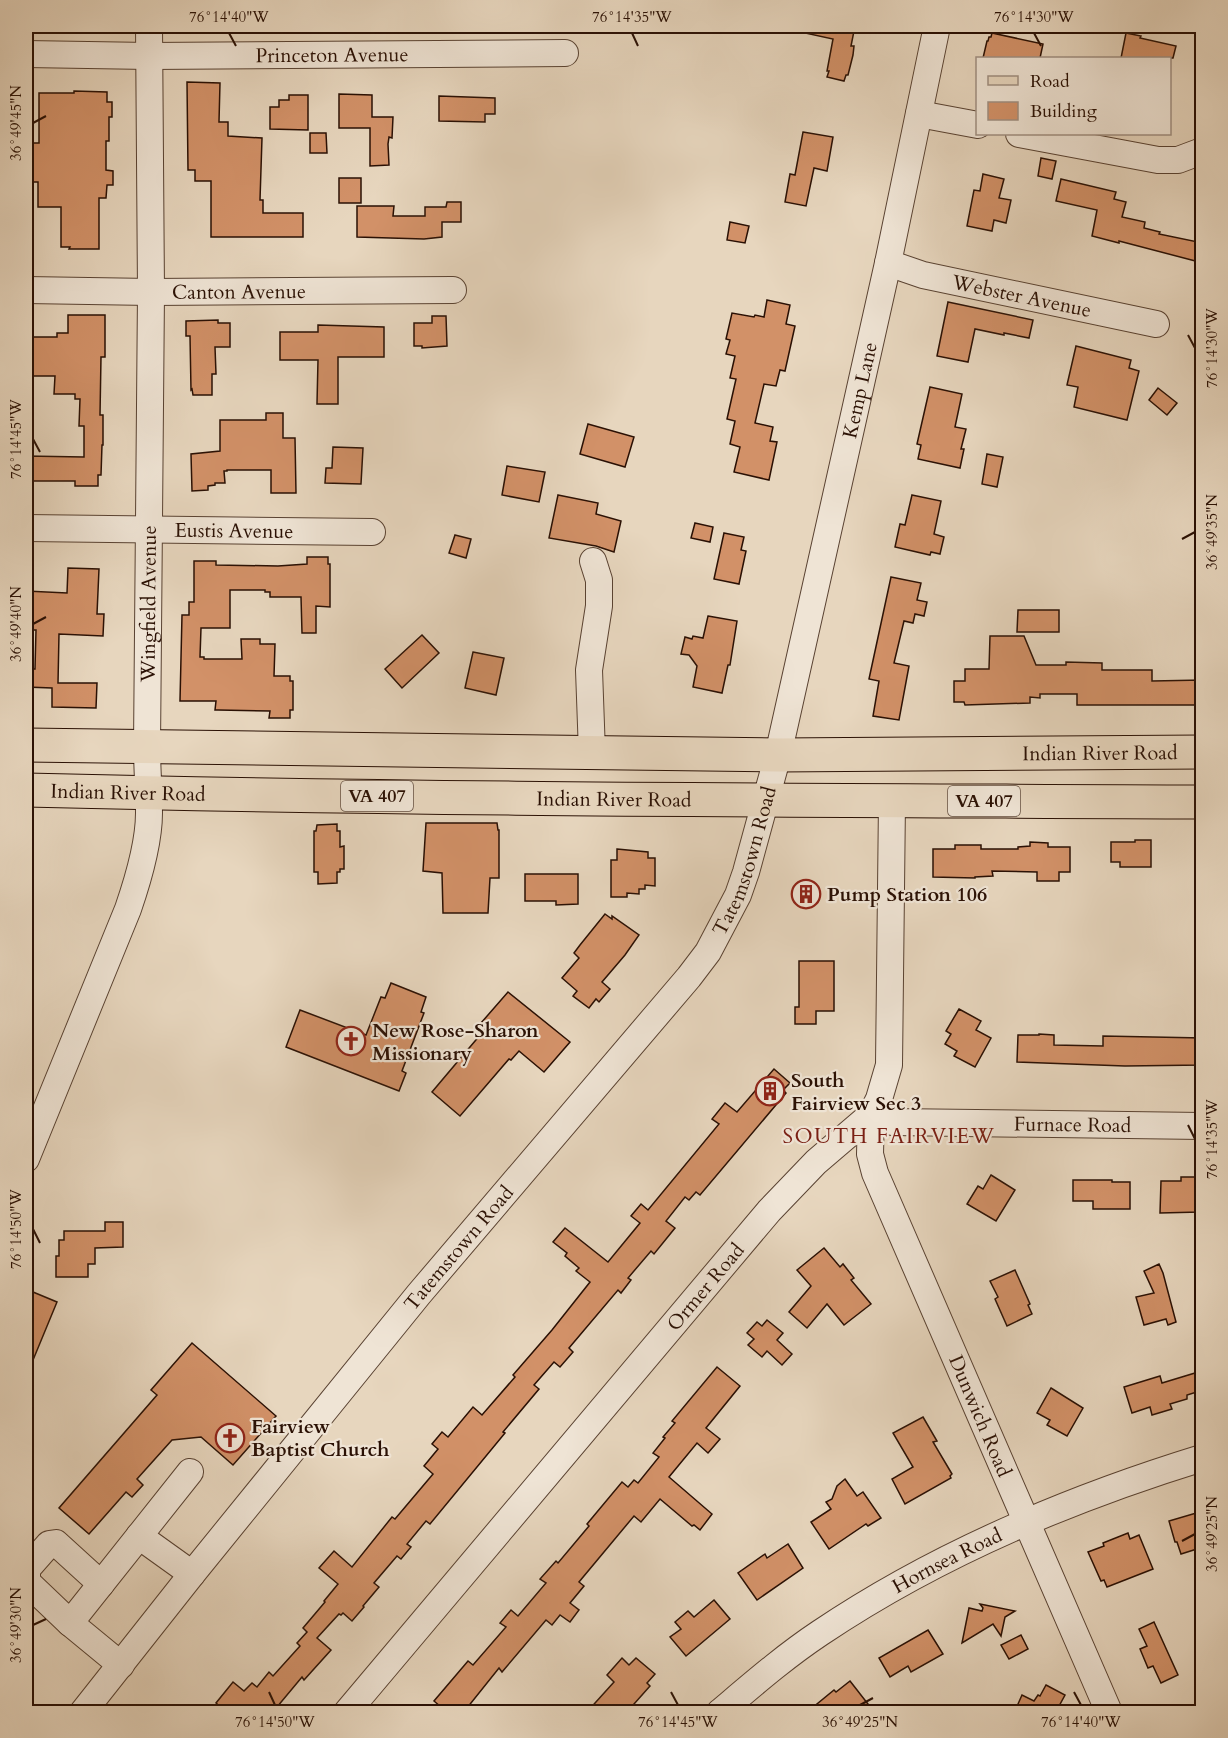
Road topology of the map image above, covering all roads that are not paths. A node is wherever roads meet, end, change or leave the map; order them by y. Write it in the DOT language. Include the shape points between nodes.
graph roads {
  1 [pos="149,26"];
  2 [pos="937,26"];
  3 [pos="565,53"];
  4 [pos="26,54"];
  5 [pos="149,56"];
  6 [pos="919,114"];
  7 [pos="976,125"];
  8 [pos="1024,135"];
  9 [pos="1203,151"];
  10 [pos="888,263"];
  11 [pos="26,290"];
  12 [pos="453,290"];
  13 [pos="151,292"];
  14 [pos="1156,324"];
  15 [pos="26,528"];
  16 [pos="148,530"];
  17 [pos="372,532"];
  18 [pos="592,561"];
  19 [pos="26,745"];
  20 [pos="147,747"];
  21 [pos="1203,752"];
  22 [pos="592,753"];
  23 [pos="778,756"];
  24 [pos="26,790"];
  25 [pos="148,793"];
  26 [pos="766,801"];
  27 [pos="892,801"];
  28 [pos="1203,802"];
  29 [pos="871,1115"];
  30 [pos="1203,1126"];
  31 [pos="26,1159"];
  32 [pos="1203,1458"];
  33 [pos="190,1472"];
  34 [pos="1026,1522"];
  35 [pos="139,1536"];
  36 [pos="192,1574"];
  37 [pos="101,1584"];
  38 [pos="70,1623"];
  39 [pos="121,1665"];
  40 [pos="83,1713"];
  41 [pos="347,1713"];
  42 [pos="720,1713"];
  43 [pos="1109,1713"];
  1 -- 5 [label="street, Wingfield Avenue"];
  2 -- 6 [label="street, Kemp Lane"];
  3 -- 5 [label="street, Princeton Avenue"];
  4 -- 5 [label="street, Princeton Avenue"];
  5 -- 13 [label="street, Wingfield Avenue"];
  6 -- 7 [label="street"];
  6 -- 10 [label="street, Kemp Lane"];
  8 -- 9 [label="street" via="1158,160 1178,160"];
  10 -- 14 [label="street, Webster Avenue" via="922,275"];
  10 -- 23 [label="street, Kemp Lane"];
  11 -- 13 [label="street, Canton Avenue"];
  12 -- 13 [label="street, Canton Avenue"];
  13 -- 16 [label="street, Wingfield Avenue"];
  15 -- 16 [label="street, Eustis Avenue"];
  16 -- 17 [label="street, Eustis Avenue"];
  16 -- 20 [label="street, Wingfield Avenue"];
  18 -- 22 [label="street" via="599,580 599,606 589,670"];
  19 -- 20 [label="main road, Indian River Road"];
  20 -- 22 [label="main road, Indian River Road"];
  20 -- 25 [label="street, Wingfield Avenue"];
  21 -- 23 [label="main road, Indian River Road"];
  22 -- 23 [label="main road, Indian River Road"];
  23 -- 26 [label="street, Tatemstown Road"];
  24 -- 25 [label="main road, Indian River Road / VA 407"];
  25 -- 26 [label="main road, Indian River Road / VA 407"];
  25 -- 31 [label="street, Wingfield Avenue" via="149,814 138,881"];
  26 -- 27 [label="main road, Indian River Road / VA 407"];
  26 -- 36 [label="street, Tatemstown Road" via="738,895 708,952 419,1294"];
  27 -- 28 [label="main road, Indian River Road / VA 407"];
  27 -- 29 [label="street, Ormer Road" via="890,1058"];
  29 -- 30 [label="street, Furnace Road" via="892,1122"];
  29 -- 34 [label="street, Dunwich Road" via="870,1154 875,1173"];
  29 -- 41 [label="street, Ormer Road" via="816,1162 769,1211"];
  32 -- 34 [label="street, Hornsea Road"];
  33 -- 35 [label="street"];
  34 -- 42 [label="street, Hornsea Road" via="969,1547 829,1628 777,1664"];
  34 -- 43 [label="street, Dunwich Road"];
  35 -- 36 [label="street"];
  35 -- 37 [label="street"];
  36 -- 39 [label="street, Tatemstown Road"];
  37 -- 38 [label="street"];
  37 -- 38 [label="street" via="56,1543 49,1544 27,1569 27,1582"];
  38 -- 39 [label="street"];
  39 -- 40 [label="street, Tatemstown Road"];
}
